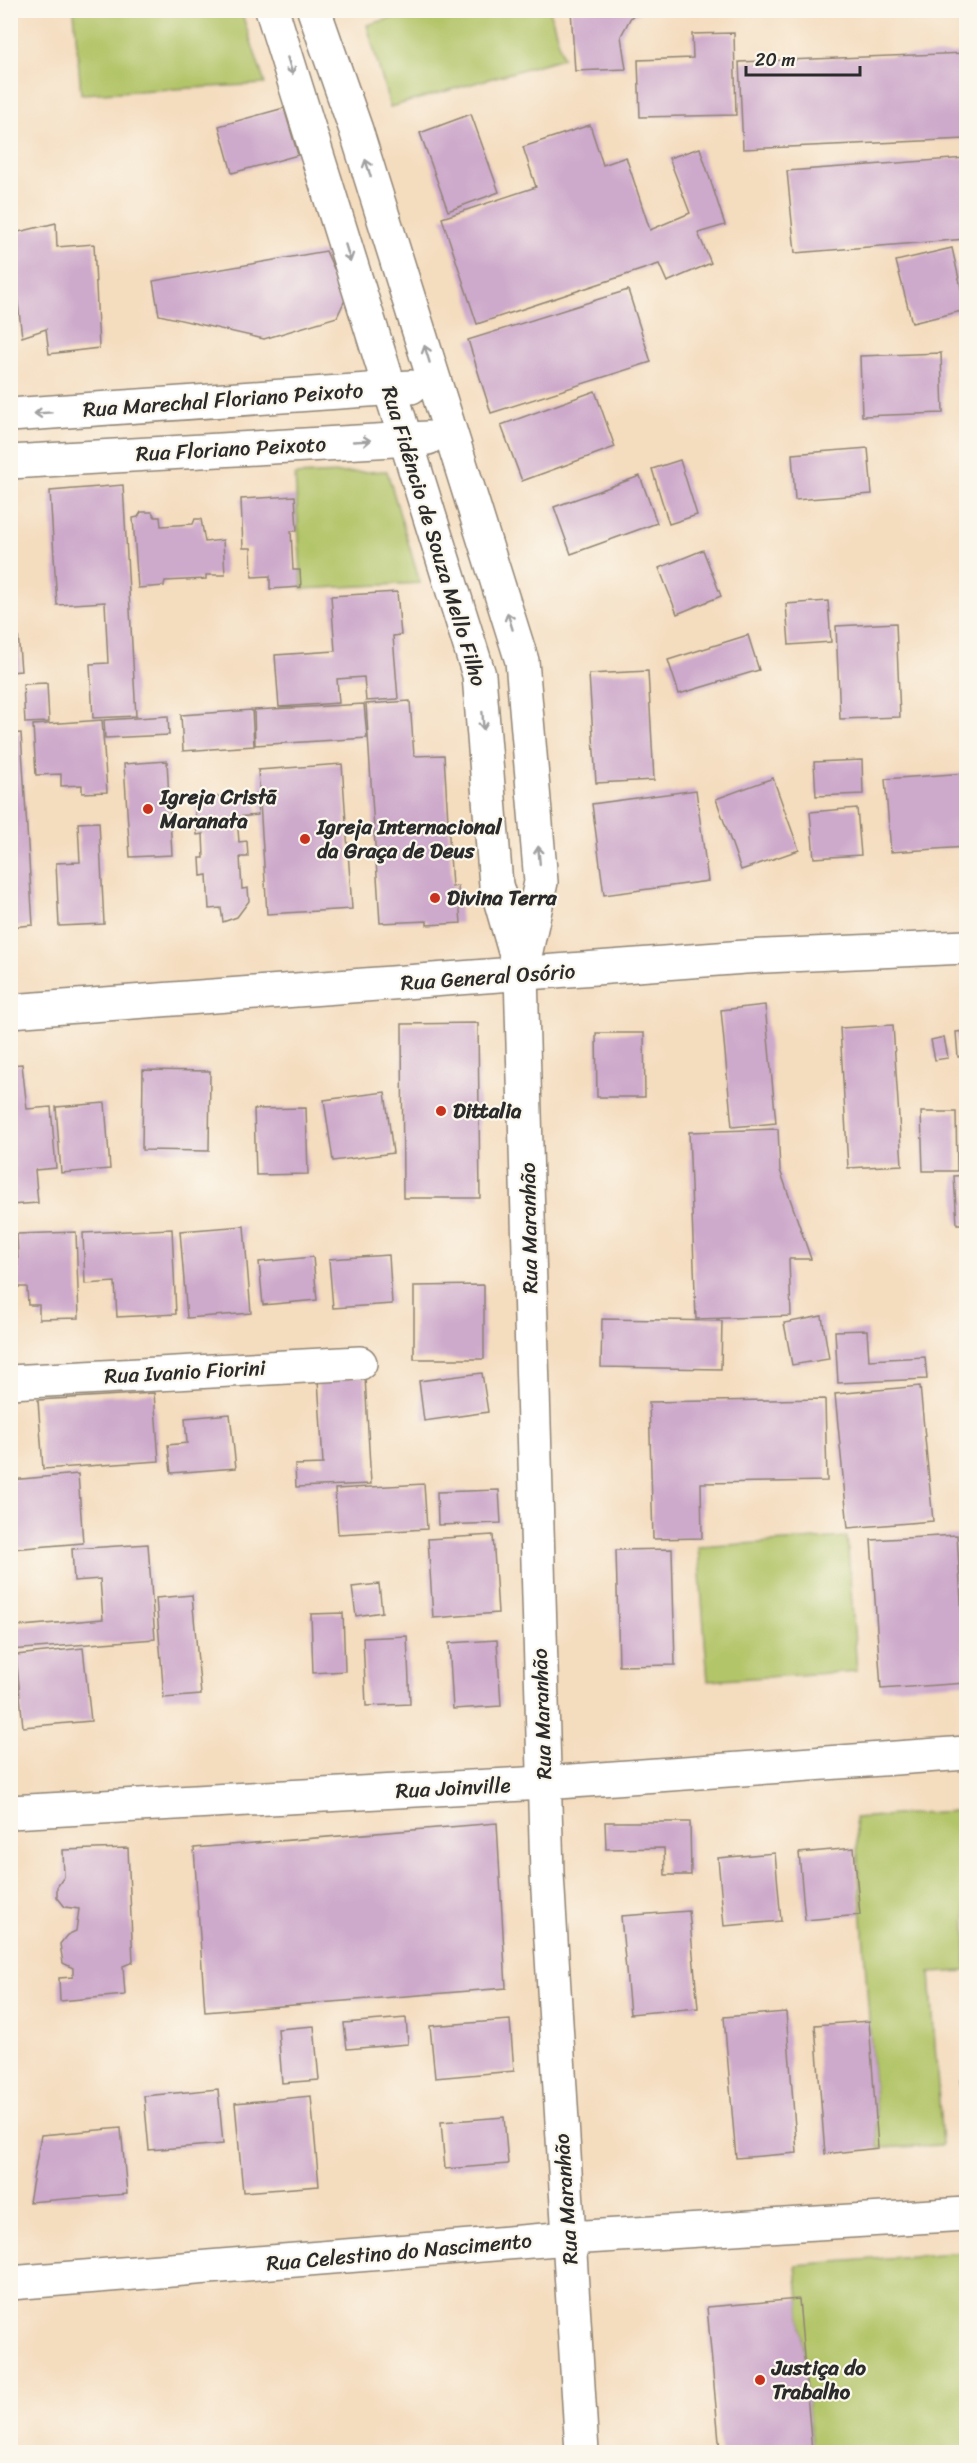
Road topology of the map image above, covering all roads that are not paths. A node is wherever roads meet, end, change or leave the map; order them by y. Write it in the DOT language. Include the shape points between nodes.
graph roads {
  1 [pos="314,10"];
  2 [pos="272,11"];
  3 [pos="356,130"];
  4 [pos="314,142"];
  5 [pos="436,385"];
  6 [pos="390,388"];
  7 [pos="87,410"];
  8 [pos="10,415"];
  9 [pos="452,436"];
  10 [pos="406,439"];
  11 [pos="90,457"];
  12 [pos="10,462"];
  13 [pos="522,661"];
  14 [pos="479,675"];
  15 [pos="966,947"];
  16 [pos="522,974"];
  17 [pos="10,1011"];
  18 [pos="360,1363"];
  19 [pos="10,1382"];
  20 [pos="966,1753"];
  21 [pos="544,1783"];
  22 [pos="10,1812"];
  23 [pos="966,2214"];
  24 [pos="569,2238"];
  25 [pos="10,2283"];
  26 [pos="582,2452"];
  1 -- 3 [label="street"];
  2 -- 4 [label="street, Rua Fidêncio de Souza Mello Filho, one-way"];
  3 -- 4 [label="street"];
  5 -- 3 [label="street, one-way"];
  4 -- 6 [label="street, Rua Fidêncio de Souza Mello Filho, one-way"];
  5 -- 6 [label="street, Rua Marechal Floriano Peixoto"];
  5 -- 9 [label="street"];
  6 -- 7 [label="street, Rua Marechal Floriano Peixoto"];
  6 -- 10 [label="street, Rua Fidêncio de Souza Mello Filho"];
  7 -- 8 [label="street, Rua Marechal Floriano Peixoto, one-way"];
  7 -- 11 [label="street"];
  9 -- 10 [label="street, Rua Floriano Peixoto"];
  13 -- 9 [label="street, one-way"];
  11 -- 10 [label="street, Rua Floriano Peixoto, one-way"];
  10 -- 14 [label="street, Rua Fidêncio de Souza Mello Filho"];
  11 -- 12 [label="street, Rua Floriano Peixoto"];
  13 -- 14 [label="street"];
  16 -- 13 [label="street, one-way" via="541,882"];
  14 -- 16 [label="street, Rua Fidêncio de Souza Mello Filho, one-way" via="496,885"];
  15 -- 16 [label="street, Rua General Osório" via="745,957"];
  16 -- 17 [label="street, Rua General Osório"];
  16 -- 21 [label="street, Rua Maranhão"];
  18 -- 19 [label="street, Rua Ivanio Fiorini"];
  20 -- 21 [label="street, Rua Joinville"];
  21 -- 22 [label="street, Rua Joinville"];
  21 -- 24 [label="street, Rua Maranhão"];
  23 -- 24 [label="street, Rua Celestino do Nascimento"];
  24 -- 25 [label="street, Rua Celestino do Nascimento"];
  24 -- 26 [label="street, Rua Maranhão"];
}
